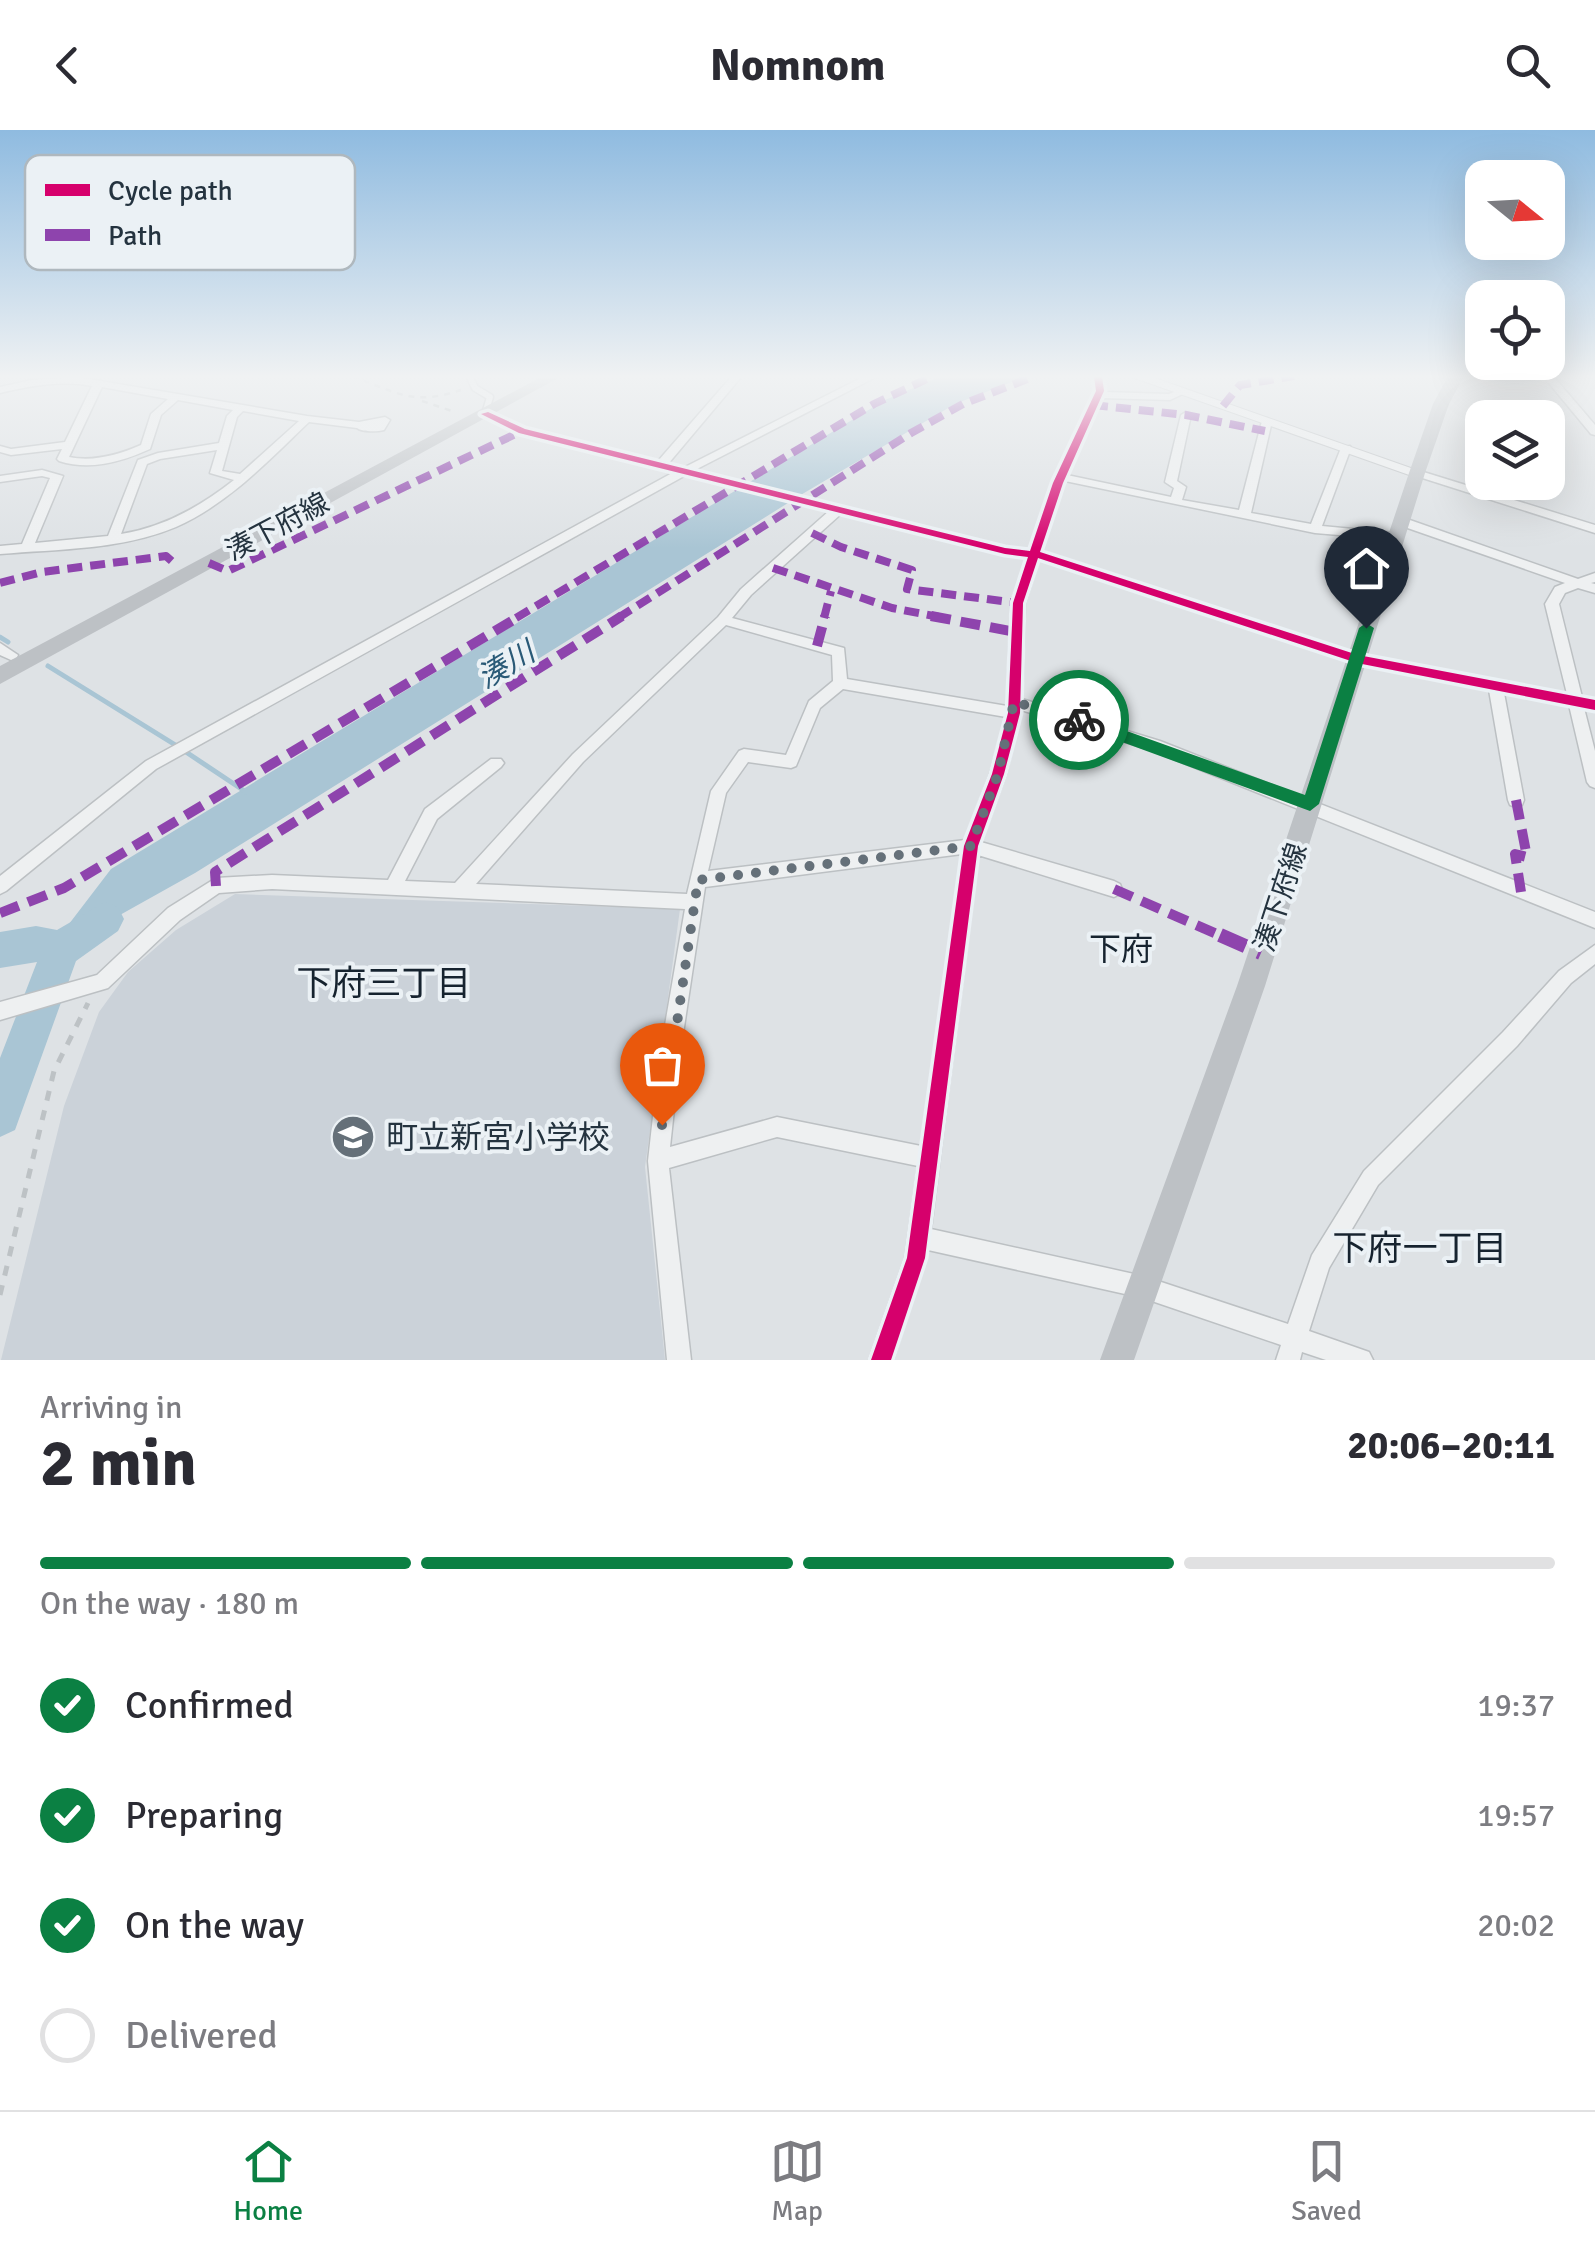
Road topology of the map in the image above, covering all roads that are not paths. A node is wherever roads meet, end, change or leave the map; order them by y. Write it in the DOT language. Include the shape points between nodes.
graph roads {
  1 [pos="75,433"];
  2 [pos="150,433"];
  3 [pos="227,433"];
  4 [pos="291,433"];
  5 [pos="420,433"];
  6 [pos="425,433"];
  7 [pos="532,433"];
  8 [pos="689,433"];
  9 [pos="759,433"];
  10 [pos="1080,433"];
  11 [pos="1182,433"];
  12 [pos="1264,433"];
  13 [pos="1303,433"];
  14 [pos="1430,433"];
  15 [pos="70,445"];
  16 [pos="224,446"];
  17 [pos="1346,448"];
  18 [pos="0,450"];
  19 [pos="661,466"];
  20 [pos="685,471"];
  21 [pos="1416,473"];
  22 [pos="1060,477"];
  23 [pos="242,478"];
  24 [pos="0,479"];
  25 [pos="1175,502"];
  26 [pos="839,510"];
  27 [pos="1244,515"];
  28 [pos="1315,529"];
  29 [pos="1399,529"];
  30 [pos="1595,529"];
  31 [pos="113,538"];
  32 [pos="27,547"];
  33 [pos="0,550"];
  34 [pos="1032,553"];
  35 [pos="1595,576"];
  36 [pos="1578,585"];
  37 [pos="1595,589"];
  38 [pos="723,620"];
  39 [pos="4,654"];
  40 [pos="1356,659"];
  41 [pos="0,676"];
  42 [pos="840,683"];
  43 [pos="1496,688"];
  44 [pos="1576,702"];
  45 [pos="1595,705"];
  46 [pos="1014,708"];
  47 [pos="496,763"];
  48 [pos="1595,782"];
  49 [pos="1516,800"];
  50 [pos="1310,804"];
  51 [pos="971,846"];
  52 [pos="0,886"];
  53 [pos="393,887"];
  54 [pos="1114,889"];
  55 [pos="460,890"];
  56 [pos="696,891"];
  57 [pos="1595,920"];
  58 [pos="1595,953"];
  59 [pos="3,1011"];
  60 [pos="929,1158"];
  61 [pos="658,1160"];
  62 [pos="918,1238"];
  63 [pos="1143,1288"];
  64 [pos="1291,1348"];
  65 [pos="679,1360"];
  66 [pos="881,1360"];
  67 [pos="1117,1360"];
  68 [pos="1362,1360"];
  1 -- 15 [label="street"];
  2 -- 15 [label="street" via="139,451 73,464 63,460"];
  3 -- 16 [label="street"];
  4 -- 23 [label="street"];
  5 -- 39 [label="main road, 湊下府線"];
  6 -- 41 [label="main road, 湊下府線"];
  7 -- 19 [label="street"];
  8 -- 19 [label="street"];
  9 -- 20 [label="street"];
  10 -- 22 [label="street"];
  11 -- 25 [label="street" via="1171,482 1180,487"];
  12 -- 27 [label="street"];
  13 -- 17 [label="street"];
  14 -- 21 [label="main road, 湊下府線"];
  15 -- 18 [label="street"];
  16 -- 23 [label="street" via="216,473"];
  16 -- 31 [label="street" via="142,462"];
  17 -- 21 [label="street"];
  17 -- 28 [label="street"];
  19 -- 20 [label="street"];
  20 -- 26 [label="street"];
  20 -- 52 [label="street" via="150,765"];
  21 -- 29 [label="main road, 湊下府線"];
  21 -- 30 [label="street"];
  22 -- 25 [label="street"];
  22 -- 34 [label="street"];
  23 -- 31 [label="street" via="182,519"];
  24 -- 32 [label="street" via="57,476"];
  25 -- 27 [label="street"];
  26 -- 34 [label="street"];
  26 -- 38 [label="street"];
  27 -- 28 [label="street"];
  28 -- 29 [label="street"];
  29 -- 36 [label="street"];
  29 -- 40 [label="main road, 湊下府線"];
  31 -- 32 [label="street"];
  32 -- 33 [label="street"];
  34 -- 40 [label="street"];
  34 -- 46 [label="street" via="1018,603"];
  35 -- 36 [label="street"];
  36 -- 37 [label="street"];
  36 -- 44 [label="street" via="1560,590 1552,604"];
  38 -- 42 [label="street" via="840,652"];
  38 -- 55 [label="street" via="578,758"];
  40 -- 43 [label="street"];
  40 -- 50 [label="main road, 湊下府線"];
  42 -- 46 [label="street"];
  42 -- 56 [label="street" via="814,704 792,762 744,755 719,791"];
  43 -- 44 [label="street"];
  43 -- 49 [label="street"];
  44 -- 45 [label="street"];
  44 -- 48 [label="street"];
  46 -- 50 [label="street" via="1096,725"];
  46 -- 51 [label="street"];
  47 -- 53 [label="street" via="432,814"];
  50 -- 57 [label="street"];
  50 -- 63 [label="main road, 湊下府線"];
  51 -- 54 [label="street"];
  51 -- 56 [label="street"];
  51 -- 60 [label="street"];
  53 -- 55 [label="street"];
  53 -- 59 [label="street" via="216,886 94,985"];
  55 -- 56 [label="street"];
  56 -- 61 [label="street"];
  58 -- 64 [label="street" via="1372,1178 1320,1263"];
  60 -- 61 [label="street" via="777,1127"];
  60 -- 62 [label="street"];
  61 -- 65 [label="street"];
  62 -- 63 [label="street"];
  62 -- 66 [label="street"];
  63 -- 64 [label="street"];
  63 -- 67 [label="main road, 湊下府線"];
  64 -- 68 [label="street"];
}
